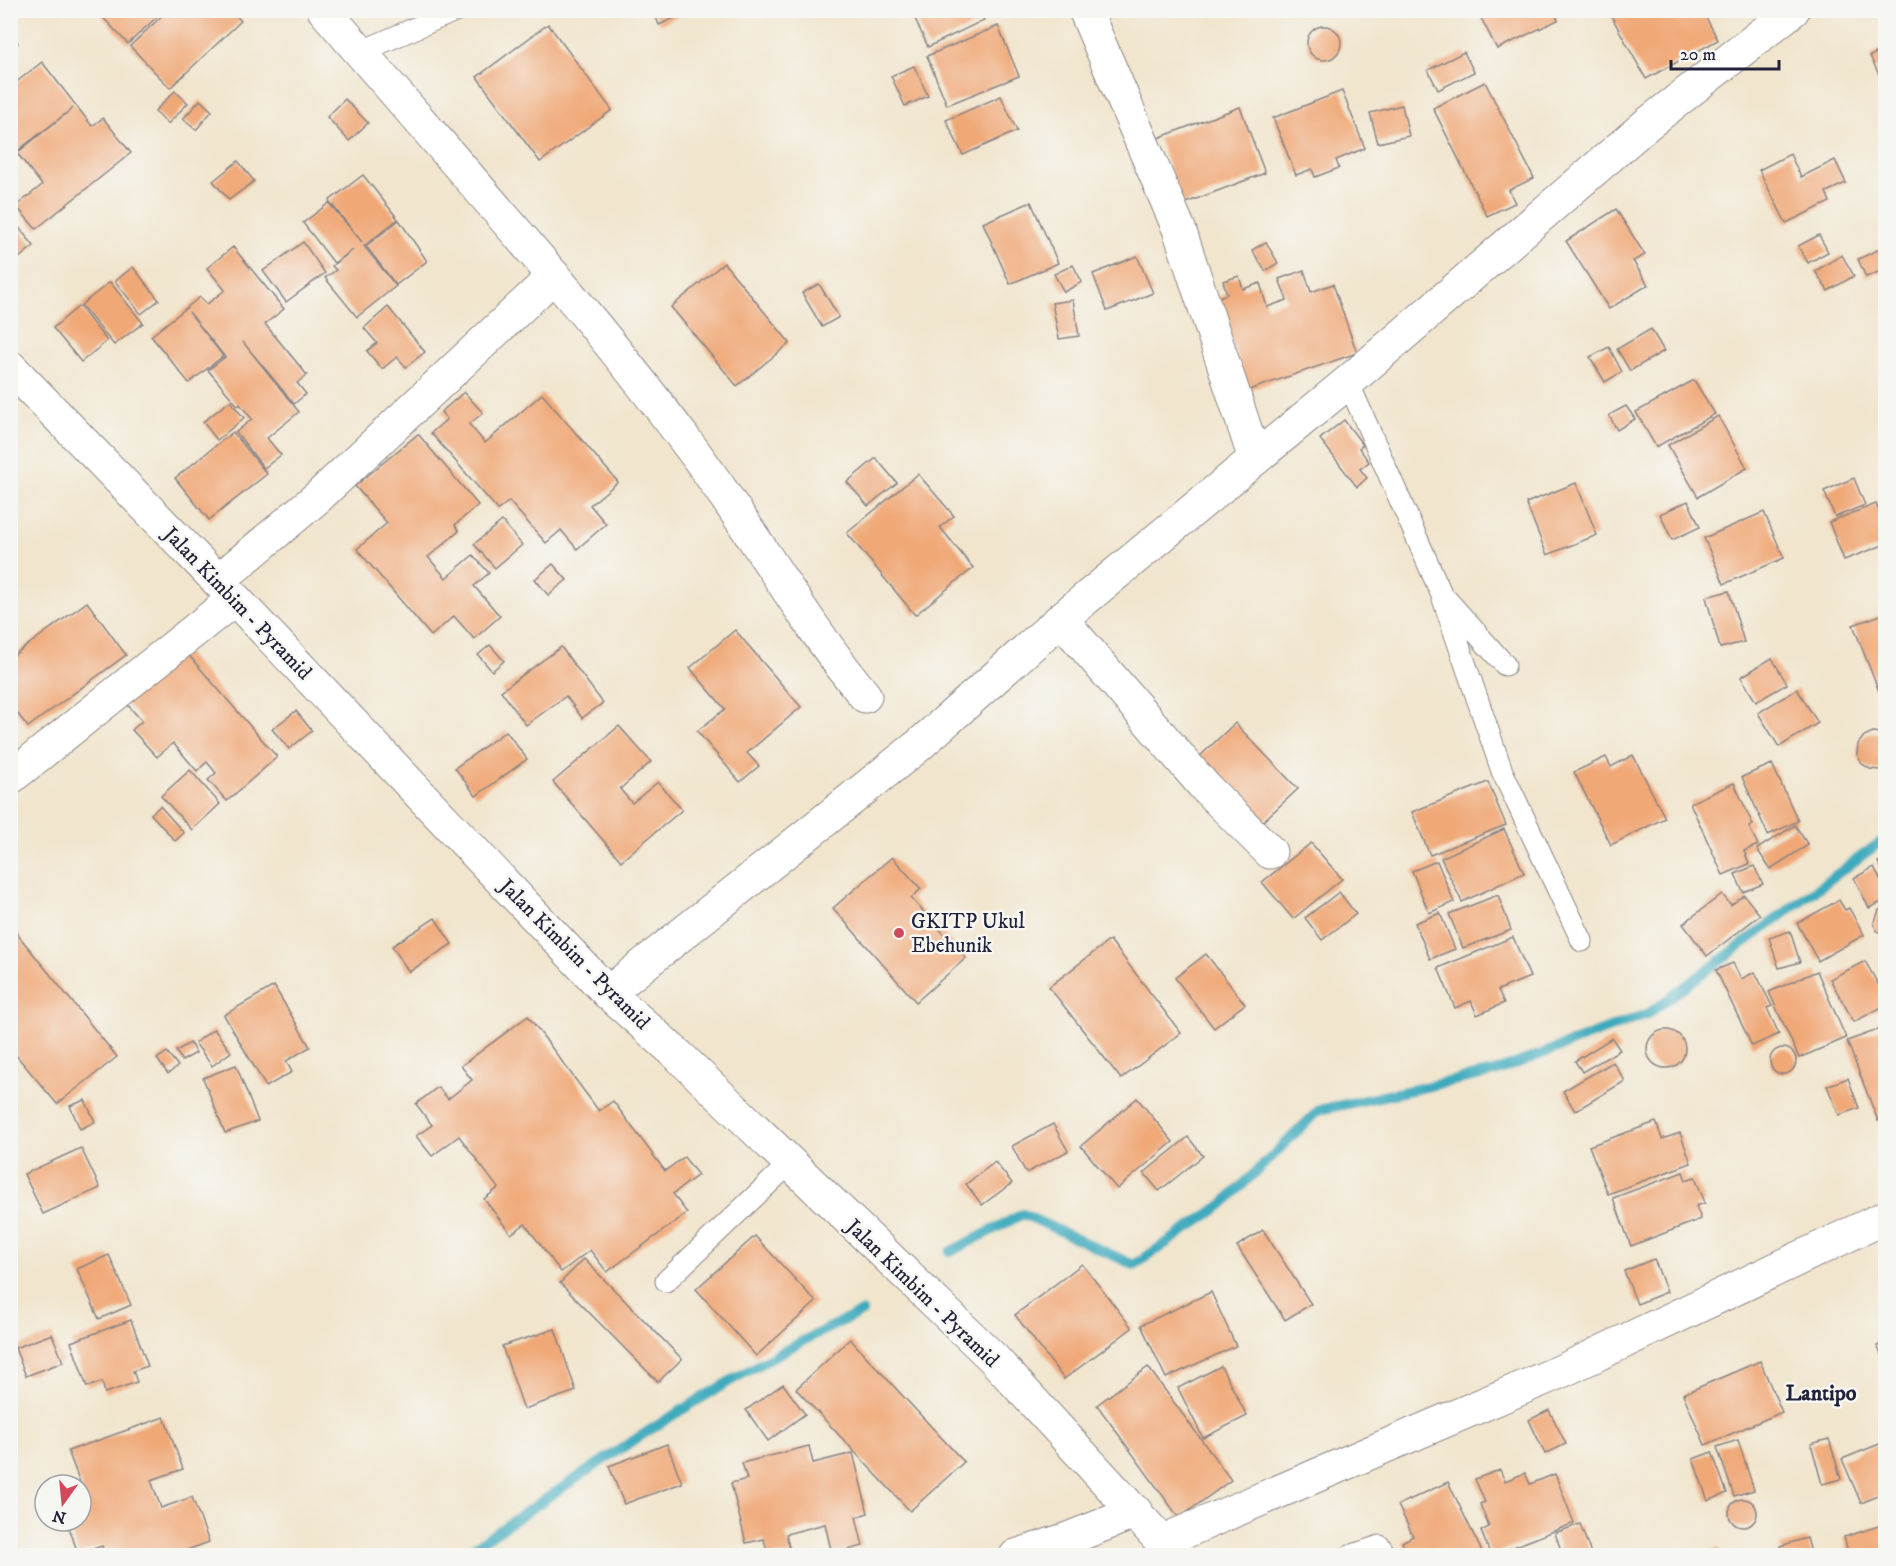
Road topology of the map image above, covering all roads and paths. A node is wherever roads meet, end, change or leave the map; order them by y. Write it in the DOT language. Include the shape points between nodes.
graph roads {
  1 [pos="324,10"];
  2 [pos="457,10"];
  3 [pos="1085,10"];
  4 [pos="1793,10"];
  5 [pos="360,52"];
  6 [pos="554,276"];
  7 [pos="10,367"];
  8 [pos="1348,382"];
  9 [pos="1255,459"];
  10 [pos="226,590"];
  11 [pos="1441,593"];
  12 [pos="1061,620"];
  13 [pos="1505,665"];
  14 [pos="865,696"];
  15 [pos="10,778"];
  16 [pos="1270,852"];
  17 [pos="1582,941"];
  18 [pos="608,993"];
  19 [pos="789,1164"];
  20 [pos="1886,1217"];
  21 [pos="666,1281"];
  22 [pos="1136,1512"];
  23 [pos="1169,1548"];
  24 [pos="1016,1556"];
  25 [pos="1350,1556"];
  26 [pos="1386,1556"];
  1 -- 5 [label="main road"];
  2 -- 5 [label="lane"];
  3 -- 9 [label="main road" via="1179,229"];
  4 -- 8 [label="main road" via="1646,125"];
  5 -- 6 [label="main road"];
  6 -- 10 [label="main road" via="318,497"];
  6 -- 14 [label="main road" via="689,445 827,650"];
  7 -- 10 [label="main road, Jalan Kimbim - Pyramid"];
  8 -- 9 [label="main road"];
  8 -- 11 [label="lane"];
  9 -- 12 [label="main road"];
  10 -- 15 [label="main road"];
  10 -- 18 [label="main road, Jalan Kimbim - Pyramid"];
  11 -- 13 [label="lane"];
  11 -- 17 [label="lane" via="1502,771"];
  12 -- 16 [label="main road" via="1205,787"];
  12 -- 18 [label="main road" via="918,746"];
  18 -- 19 [label="main road, Jalan Kimbim - Pyramid"];
  19 -- 21 [label="lane"];
  19 -- 22 [label="main road, Jalan Kimbim - Pyramid" via="993,1358"];
  20 -- 23 [label="main road" via="1564,1370"];
  22 -- 23 [label="main road, Jalan Kimbim - Pyramid"];
  22 -- 24 [label="main road"];
  25 -- 26 [label="lane" via="1380,1546"];
}
